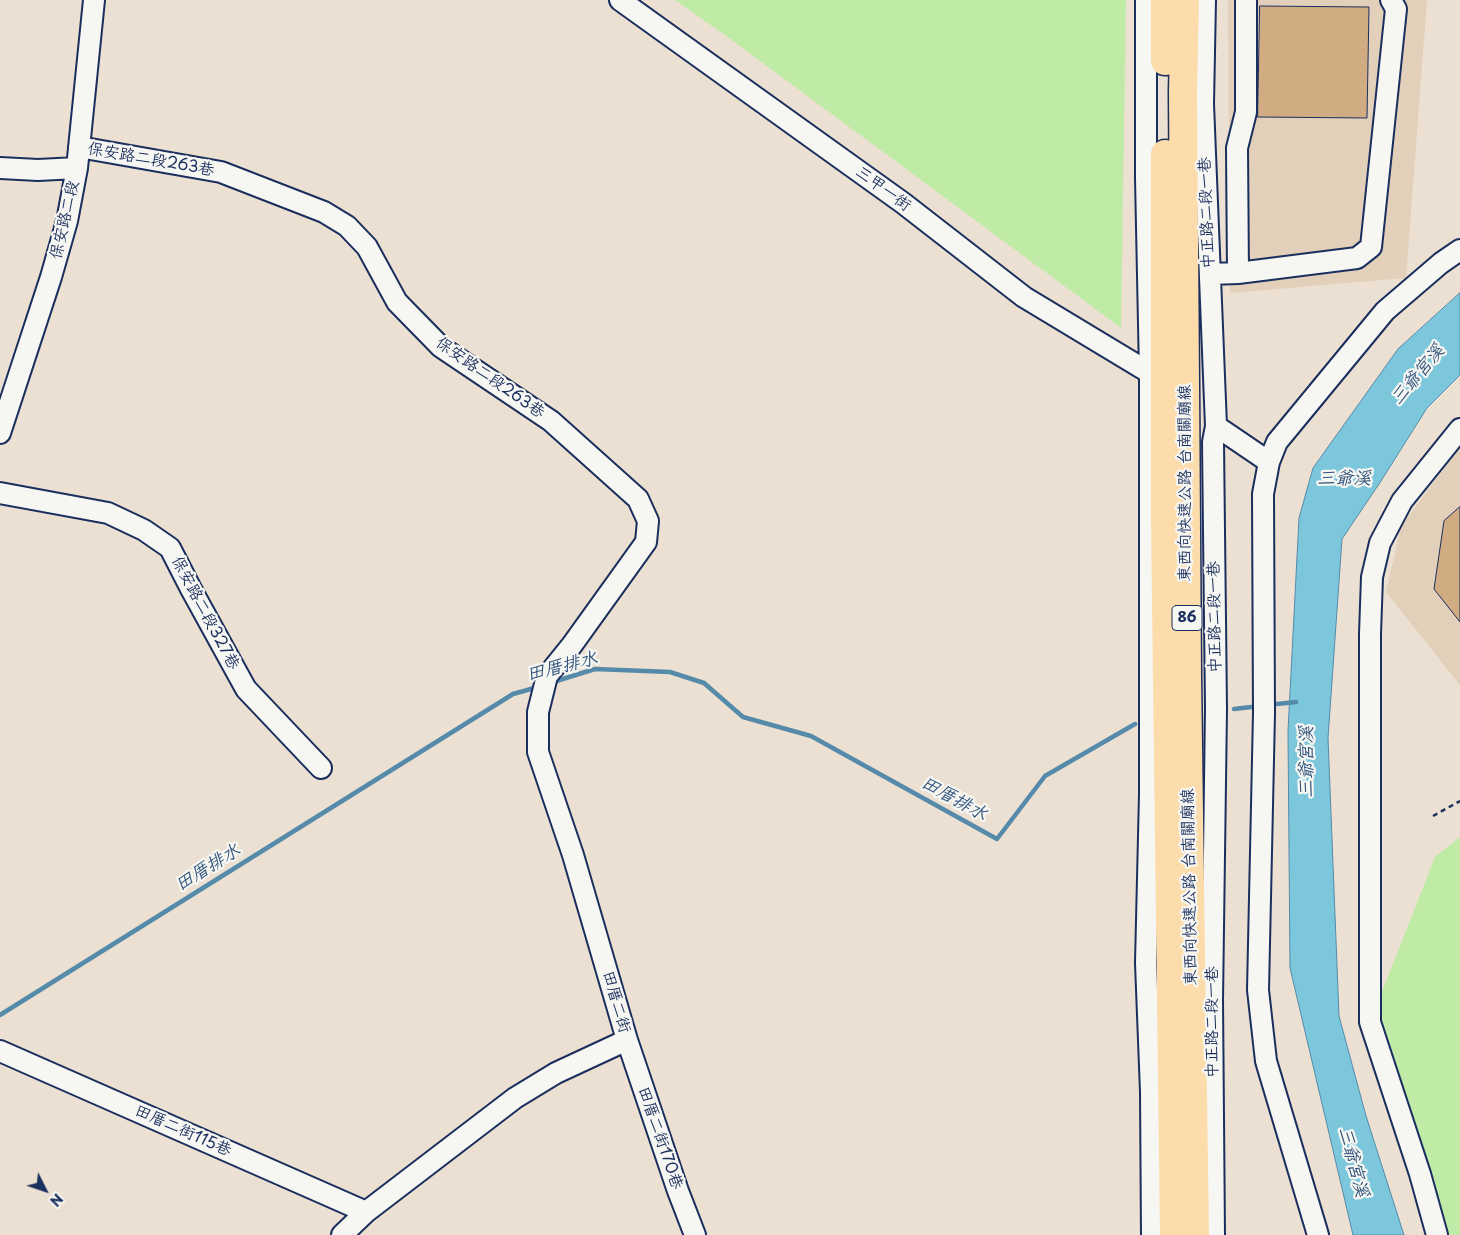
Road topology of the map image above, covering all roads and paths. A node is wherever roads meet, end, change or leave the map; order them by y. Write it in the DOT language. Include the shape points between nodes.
graph roads {
  1 [pos="94,0"];
  2 [pos="620,0"];
  3 [pos="1146,0"];
  4 [pos="1166,0"];
  5 [pos="1185,0"];
  6 [pos="1205,0"];
  7 [pos="1246,0"];
  8 [pos="1391,0"];
  9 [pos="79,147"];
  10 [pos="0,168"];
  11 [pos="77,168"];
  12 [pos="1460,250"];
  13 [pos="1238,273"];
  14 [pos="1210,274"];
  15 [pos="1150,373"];
  16 [pos="1216,426"];
  17 [pos="1460,429"];
  18 [pos="0,433"];
  19 [pos="1269,462"];
  20 [pos="0,493"];
  21 [pos="545,682"];
  22 [pos="321,768"];
  23 [pos="1460,801"];
  24 [pos="1433,816"];
  25 [pos="627,1040"];
  26 [pos="0,1051"];
  27 [pos="366,1212"];
  28 [pos="342,1235"];
  29 [pos="695,1235"];
  30 [pos="1152,1235"];
  31 [pos="1174,1235"];
  32 [pos="1194,1235"];
  33 [pos="1214,1235"];
  34 [pos="1318,1235"];
  35 [pos="1437,1235"];
  1 -- 9 [label="street, 保安路二段"];
  2 -- 15 [label="street, 三甲一街" via="903,203 1024,297"];
  3 -- 15 [label="street"];
  4 -- 31 [label="highway, 東西向快速公路 台南關廟線 / 86" via="1165,512"];
  5 -- 32 [label="highway, 東西向快速公路 台南關廟線 / 86" via="1187,666"];
  6 -- 14 [label="street, 中正路二段一巷" via="1203,104"];
  7 -- 13 [label="street" via="1246,112 1237,148"];
  8 -- 13 [label="street" via="1396,8 1371,247 1357,258"];
  9 -- 11 [label="street, 保安路二段"];
  9 -- 21 [label="street, 保安路二段263巷" via="221,172 324,212 347,226 367,248 397,302 441,347 551,421 638,499 648,521 646,542"];
  10 -- 11 [label="street"];
  11 -- 18 [label="street, 保安路二段" via="67,221 51,277"];
  12 -- 19 [label="street" via="1385,311 1276,442"];
  13 -- 14 [label="street"];
  14 -- 16 [label="street, 中正路二段一巷"];
  15 -- 30 [label="street" via="1150,794 1146,963"];
  16 -- 19 [label="street"];
  16 -- 33 [label="street, 中正路二段一巷" via="1212,1000"];
  17 -- 35 [label="street" via="1402,501 1380,543 1372,577 1370,625 1370,1022"];
  19 -- 34 [label="street" via="1263,494 1264,713 1258,990 1266,1061"];
  20 -- 22 [label="street, 保安路二段327巷" via="108,513 144,530 170,548 246,689"];
  21 -- 25 [label="street, 田厝二街" via="538,712 538,752 573,855"];
  23 -- 24 [label="path"];
  25 -- 27 [label="street, 田厝二街" via="556,1073 515,1098"];
  25 -- 29 [label="street, 田厝二街170巷"];
  26 -- 27 [label="street, 田厝二街115巷"];
  27 -- 28 [label="street, 田厝二街"];
}
